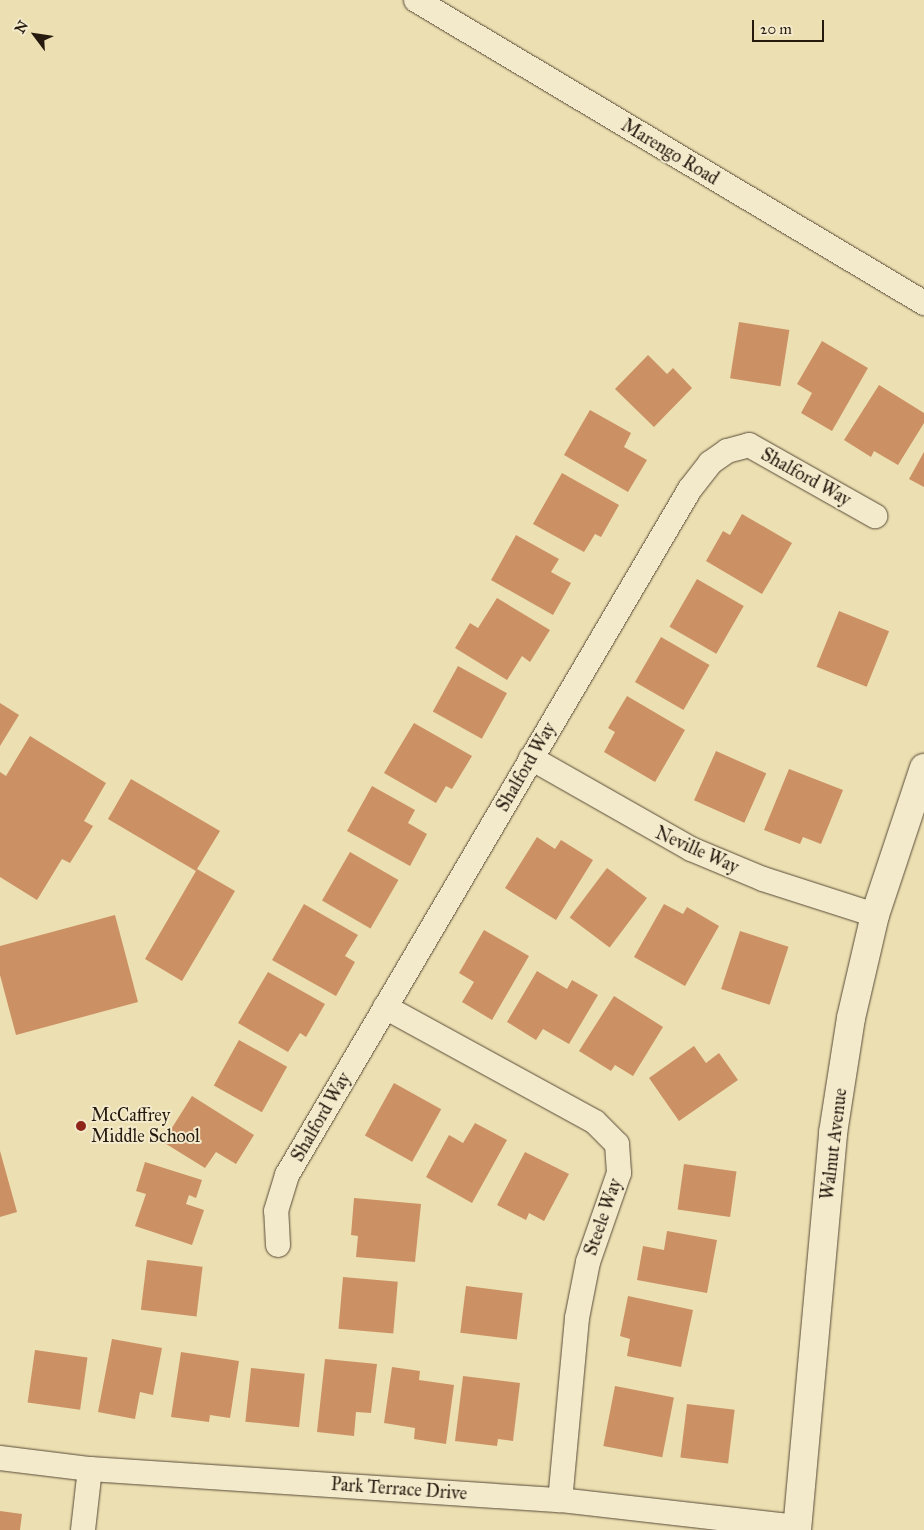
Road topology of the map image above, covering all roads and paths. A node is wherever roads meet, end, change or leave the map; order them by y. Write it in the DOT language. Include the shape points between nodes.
graph roads {
  1 [pos="416,0"];
  2 [pos="924,303"];
  3 [pos="875,516"];
  4 [pos="531,758"];
  5 [pos="924,768"];
  6 [pos="875,915"];
  7 [pos="385,1007"];
  8 [pos="278,1245"];
  9 [pos="0,1458"];
  10 [pos="90,1469"];
  11 [pos="560,1500"];
  12 [pos="797,1528"];
  13 [pos="83,1530"];
  1 -- 2 [label="street, Marengo Road"];
  3 -- 4 [label="street, Shalford Way" via="749,445 727,451 690,489"];
  4 -- 6 [label="street, Neville Way" via="691,849 764,879"];
  4 -- 7 [label="street, Shalford Way"];
  5 -- 6 [label="street, Walnut Avenue"];
  6 -- 12 [label="street, Walnut Avenue" via="851,1018 833,1133"];
  7 -- 8 [label="street, Shalford Way" via="286,1175 276,1211"];
  7 -- 11 [label="street, Steele Way" via="595,1122 617,1144 619,1173 588,1262 577,1318"];
  9 -- 10 [label="street, Park Terrace Drive"];
  10 -- 11 [label="street, Park Terrace Drive"];
  10 -- 13 [label="street"];
  11 -- 12 [label="street, Park Terrace Drive"];
}
